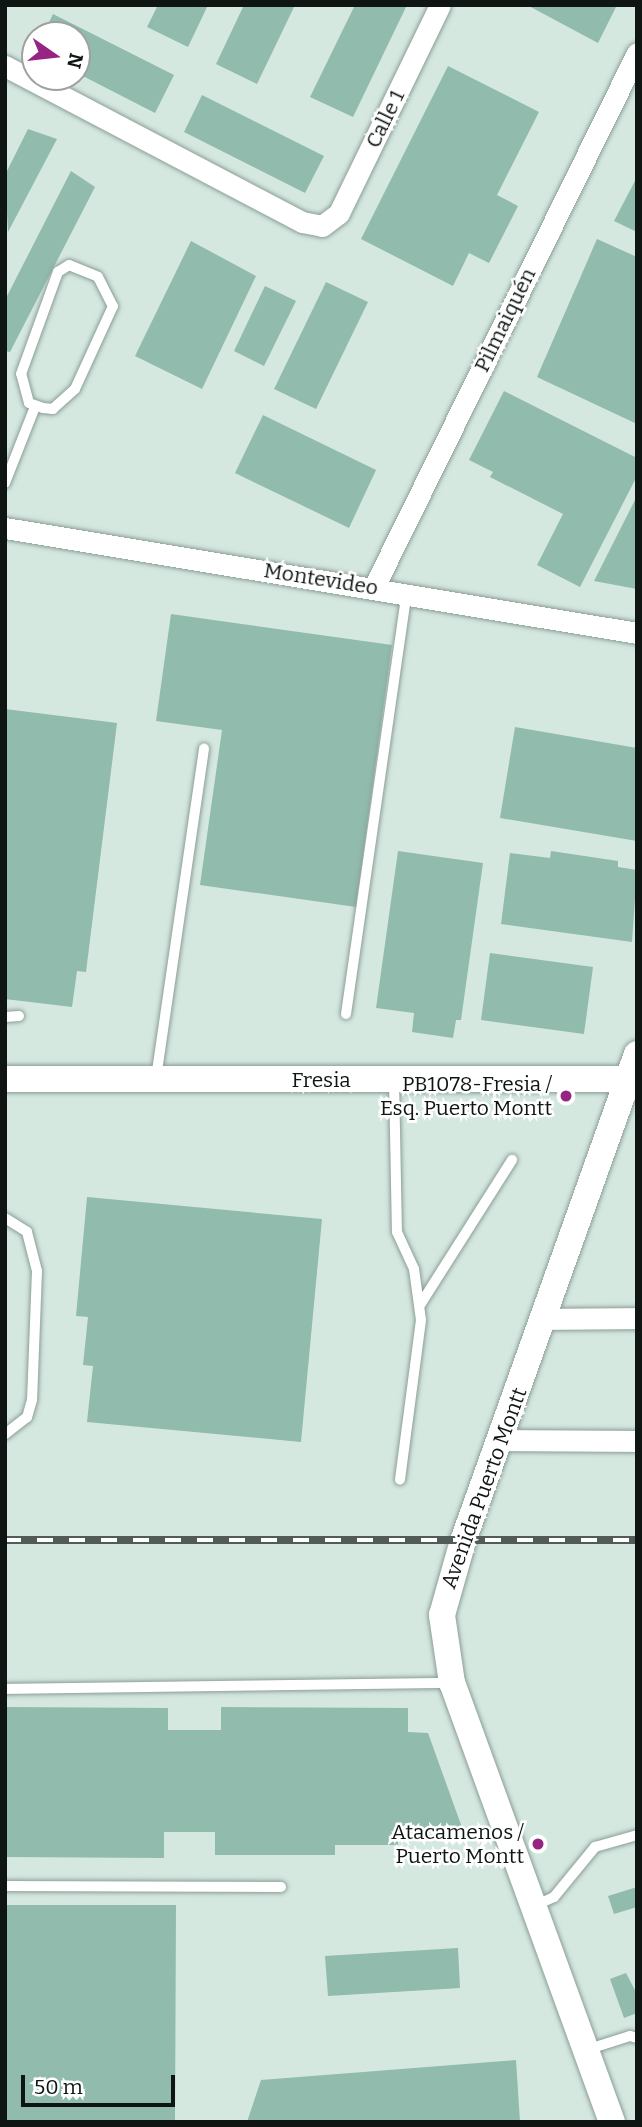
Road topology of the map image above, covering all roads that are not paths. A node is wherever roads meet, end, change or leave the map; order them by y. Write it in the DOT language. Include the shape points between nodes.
graph roads {
  1 [pos="440,5"];
  2 [pos="637,53"];
  3 [pos="5,66"];
  4 [pos="35,407"];
  5 [pos="5,483"];
  6 [pos="5,528"];
  7 [pos="374,587"];
  8 [pos="408,593"];
  9 [pos="637,633"];
  10 [pos="204,748"];
  11 [pos="346,1014"];
  12 [pos="19,1016"];
  13 [pos="5,1017"];
  14 [pos="637,1054"];
  15 [pos="5,1079"];
  16 [pos="632,1079"];
  17 [pos="155,1080"];
  18 [pos="394,1080"];
  19 [pos="512,1160"];
  20 [pos="5,1218"];
  21 [pos="420,1306"];
  22 [pos="637,1318"];
  23 [pos="544,1319"];
  24 [pos="5,1434"];
  25 [pos="502,1440"];
  26 [pos="637,1441"];
  27 [pos="400,1480"];
  28 [pos="452,1683"];
  29 [pos="5,1689"];
  30 [pos="637,1835"];
  31 [pos="5,1886"];
  32 [pos="281,1886"];
  33 [pos="532,1906"];
  34 [pos="637,2038"];
  35 [pos="584,2051"];
  36 [pos="612,2122"];
  1 -- 3 [label="street, Calle 1" via="339,213 322,226 302,222"];
  2 -- 7 [label="street, Pilmaiquén"];
  4 -- 4 [label="lane" via="23,388 24,359 58,272 69,265 79,266 107,288 113,306 109,319 64,401 53,409"];
  4 -- 5 [label="lane"];
  6 -- 7 [label="street, Montevideo"];
  7 -- 8 [label="street, Montevideo"];
  8 -- 9 [label="street, Montevideo"];
  8 -- 11 [label="lane"];
  10 -- 17 [label="lane"];
  12 -- 13 [label="lane"];
  14 -- 16 [label="street, Avenida Puerto Montt"];
  15 -- 17 [label="street, Fresia"];
  16 -- 18 [label="street, Fresia"];
  16 -- 23 [label="street, Avenida Puerto Montt"];
  17 -- 18 [label="street, Fresia"];
  18 -- 21 [label="lane" via="397,1232 414,1269"];
  19 -- 21 [label="lane"];
  20 -- 24 [label="lane" via="27,1232 37,1270 32,1399 27,1417"];
  21 -- 27 [label="lane"];
  22 -- 23 [label="street"];
  23 -- 25 [label="street, Avenida Puerto Montt"];
  25 -- 26 [label="street"];
  25 -- 28 [label="street, Avenida Puerto Montt" via="446,1594 443,1638"];
  28 -- 29 [label="lane"];
  28 -- 33 [label="street, Avenida Puerto Montt"];
  30 -- 33 [label="lane" via="595,1847 554,1897"];
  31 -- 32 [label="lane"];
  33 -- 35 [label="street, Avenida Puerto Montt"];
  34 -- 35 [label="lane" via="630,2036"];
  35 -- 36 [label="street, Avenida Puerto Montt"];
}
